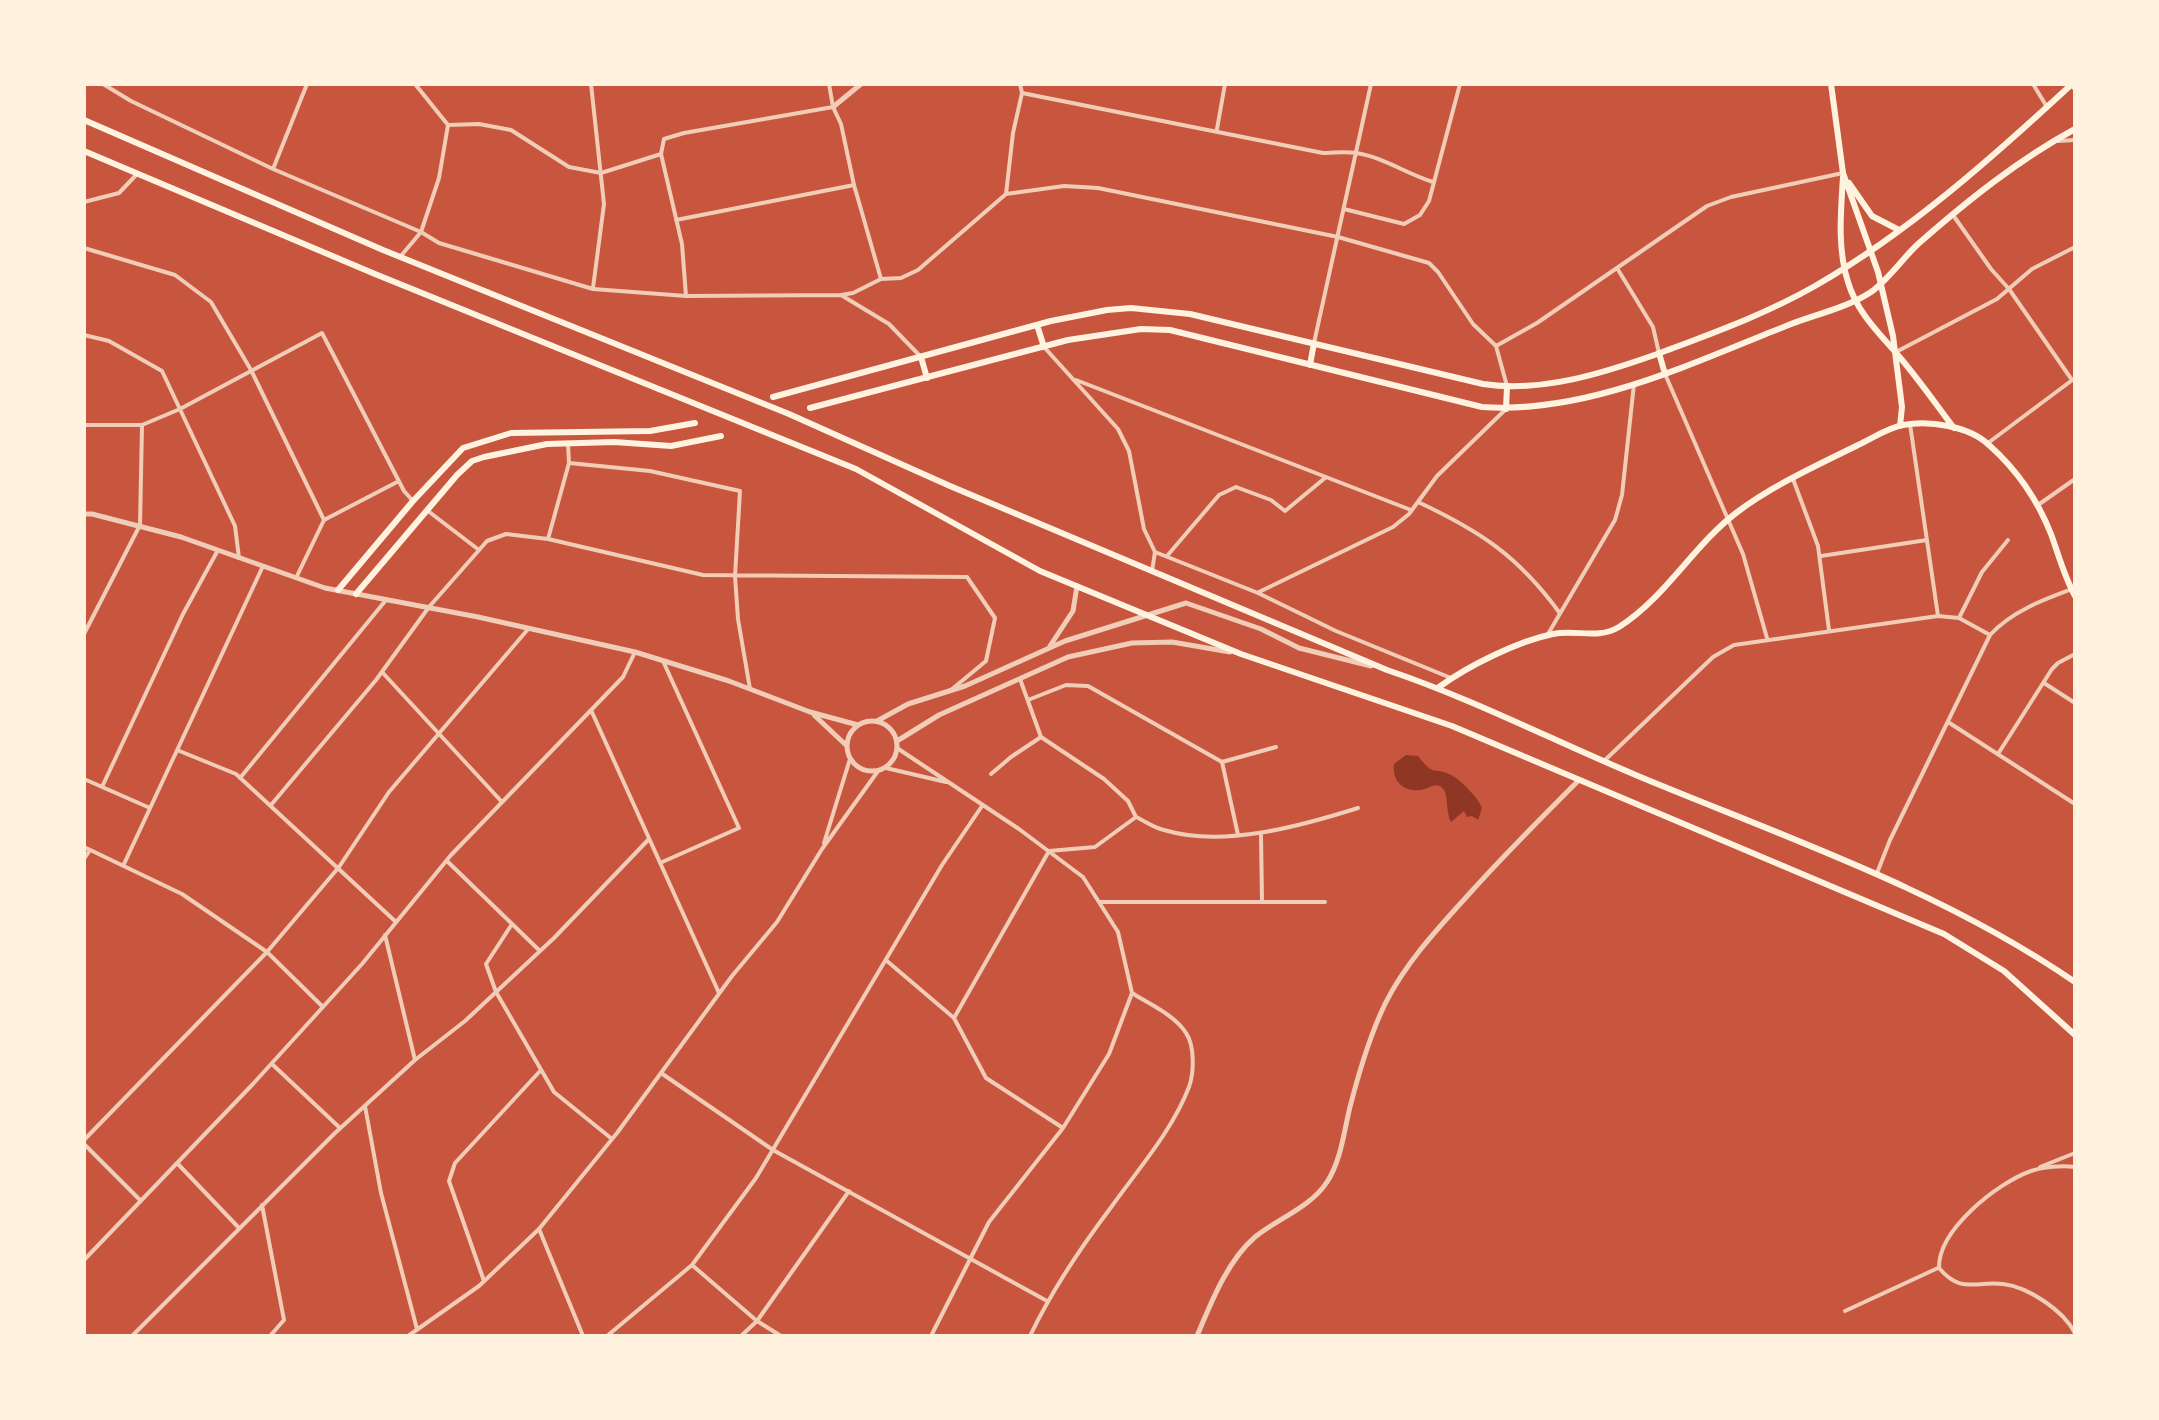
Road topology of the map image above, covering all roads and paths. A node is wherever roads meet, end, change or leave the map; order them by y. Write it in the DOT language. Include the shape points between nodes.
graph roads {
  1 [pos="103,84"];
  2 [pos="307,84"];
  3 [pos="415,84"];
  4 [pos="591,84"];
  5 [pos="829,84"];
  6 [pos="861,84"];
  7 [pos="1020,84"];
  8 [pos="1225,84"];
  9 [pos="1370,84"];
  10 [pos="1460,84"];
  11 [pos="1831,84"];
  12 [pos="2033,84"];
  13 [pos="2073,85"];
  14 [pos="1022,93"];
  15 [pos="833,107"];
  16 [pos="2047,107"];
  17 [pos="84,120"];
  18 [pos="448,125"];
  19 [pos="2075,129"];
  20 [pos="1217,130"];
  21 [pos="2075,140"];
  22 [pos="2051,142"];
  23 [pos="84,151"];
  24 [pos="1356,153"];
  25 [pos="661,154"];
  26 [pos="273,169"];
  27 [pos="139,172"];
  28 [pos="601,173"];
  29 [pos="1843,173"];
  30 [pos="1433,182"];
  31 [pos="854,185"];
  32 [pos="1006,194"];
  33 [pos="84,202"];
  34 [pos="1344,209"];
  35 [pos="1953,215"];
  36 [pos="676,220"];
  37 [pos="1899,230"];
  38 [pos="421,232"];
  39 [pos="1338,237"];
  40 [pos="84,248"];
  41 [pos="2074,249"];
  42 [pos="1871,250"];
  43 [pos="400,257"];
  44 [pos="1617,268"];
  45 [pos="1845,268"];
  46 [pos="881,279"];
  47 [pos="1881,282"];
  48 [pos="593,289"];
  49 [pos="2009,289"];
  50 [pos="841,295"];
  51 [pos="686,296"];
  52 [pos="1855,299"];
  53 [pos="1037,325"];
  54 [pos="84,335"];
  55 [pos="1314,343"];
  56 [pos="1496,346"];
  57 [pos="1044,347"];
  58 [pos="1896,352"];
  59 [pos="1659,353"];
  60 [pos="921,357"];
  61 [pos="1310,365"];
  62 [pos="251,370"];
  63 [pos="1665,374"];
  64 [pos="927,378"];
  65 [pos="2074,379"];
  66 [pos="1076,380"];
  67 [pos="1634,384"];
  68 [pos="1507,387"];
  69 [pos="773,397"];
  70 [pos="810,408"];
  71 [pos="180,409"];
  72 [pos="1506,409"];
  73 [pos="695,423"];
  74 [pos="1910,424"];
  75 [pos="84,425"];
  76 [pos="142,425"];
  77 [pos="1900,426"];
  78 [pos="1954,428"];
  79 [pos="568,432"];
  80 [pos="721,436"];
  81 [pos="1988,443"];
  82 [pos="568,444"];
  83 [pos="569,463"];
  84 [pos="1326,477"];
  85 [pos="1793,479"];
  86 [pos="2075,479"];
  87 [pos="399,481"];
  88 [pos="413,501"];
  89 [pos="1418,502"];
  90 [pos="2037,505"];
  91 [pos="1411,510"];
  92 [pos="428,511"];
  93 [pos="84,514"];
  94 [pos="1729,519"];
  95 [pos="324,520"];
  96 [pos="140,525"];
  97 [pos="548,539"];
  98 [pos="1927,540"];
  99 [pos="2008,540"];
  100 [pos="218,550"];
  101 [pos="479,550"];
  102 [pos="1155,552"];
  103 [pos="1167,556"];
  104 [pos="1821,556"];
  105 [pos="239,558"];
  106 [pos="263,566"];
  107 [pos="1152,571"];
  108 [pos="735,576"];
  109 [pos="296,578"];
  110 [pos="1077,586"];
  111 [pos="338,590"];
  112 [pos="2074,591"];
  113 [pos="1258,593"];
  114 [pos="356,594"];
  115 [pos="386,600"];
  116 [pos="429,607"];
  117 [pos="1559,612"];
  118 [pos="1938,616"];
  119 [pos="1959,618"];
  120 [pos="529,628"];
  121 [pos="1829,630"];
  122 [pos="84,634"];
  123 [pos="1990,635"];
  124 [pos="1547,636"];
  125 [pos="1767,638"];
  126 [pos="1048,649"];
  127 [pos="635,652"];
  128 [pos="1241,654"];
  129 [pos="2075,654"];
  130 [pos="663,661"];
  131 [pos="1387,670"];
  132 [pos="382,672"];
  133 [pos="1451,678"];
  134 [pos="1020,679"];
  135 [pos="2043,682"];
  136 [pos="1439,687"];
  137 [pos="750,689"];
  138 [pos="950,691"];
  139 [pos="1028,700"];
  140 [pos="2075,703"];
  141 [pos="591,710"];
  142 [pos="810,712"];
  143 [pos="877,721"];
  144 [pos="1948,722"];
  145 [pos="858,725"];
  146 [pos="440,733"];
  147 [pos="1041,737"];
  148 [pos="897,744"];
  149 [pos="847,746"];
  150 [pos="1276,747"];
  151 [pos="177,750"];
  152 [pos="1998,754"];
  153 [pos="850,759"];
  154 [pos="1604,761"];
  155 [pos="1222,762"];
  156 [pos="886,768"];
  157 [pos="878,771"];
  158 [pos="991,774"];
  159 [pos="240,778"];
  160 [pos="84,779"];
  161 [pos="1579,780"];
  162 [pos="948,782"];
  163 [pos="102,787"];
  164 [pos="502,802"];
  165 [pos="2075,804"];
  166 [pos="271,805"];
  167 [pos="982,805"];
  168 [pos="150,808"];
  169 [pos="1358,808"];
  170 [pos="1136,817"];
  171 [pos="1261,834"];
  172 [pos="1238,835"];
  173 [pos="649,839"];
  174 [pos="84,847"];
  175 [pos="822,849"];
  176 [pos="90,850"];
  177 [pos="1049,851"];
  178 [pos="84,859"];
  179 [pos="446,861"];
  180 [pos="660,863"];
  181 [pos="124,864"];
  182 [pos="339,867"];
  183 [pos="1877,873"];
  184 [pos="1099,902"];
  185 [pos="1262,902"];
  186 [pos="1325,902"];
  187 [pos="396,922"];
  188 [pos="512,924"];
  189 [pos="385,935"];
  190 [pos="540,951"];
  191 [pos="267,952"];
  192 [pos="887,961"];
  193 [pos="2075,982"];
  194 [pos="496,992"];
  195 [pos="719,993"];
  196 [pos="1132,993"];
  197 [pos="323,1007"];
  198 [pos="954,1018"];
  199 [pos="2075,1035"];
  200 [pos="415,1060"];
  201 [pos="271,1063"];
  202 [pos="541,1070"];
  203 [pos="661,1073"];
  204 [pos="365,1106"];
  205 [pos="340,1128"];
  206 [pos="1063,1128"];
  207 [pos="612,1139"];
  208 [pos="84,1142"];
  209 [pos="773,1150"];
  210 [pos="2075,1153"];
  211 [pos="177,1163"];
  212 [pos="2075,1167"];
  213 [pos="2032,1171"];
  214 [pos="849,1191"];
  215 [pos="141,1201"];
  216 [pos="262,1205"];
  217 [pos="239,1228"];
  218 [pos="539,1229"];
  219 [pos="968,1259"];
  220 [pos="84,1260"];
  221 [pos="692,1265"];
  222 [pos="1939,1268"];
  223 [pos="484,1281"];
  224 [pos="1047,1301"];
  225 [pos="1845,1311"];
  226 [pos="757,1321"];
  227 [pos="2073,1326"];
  228 [pos="417,1329"];
  229 [pos="2075,1333"];
  230 [pos="132,1336"];
  231 [pos="270,1336"];
  232 [pos="408,1336"];
  233 [pos="583,1336"];
  234 [pos="607,1336"];
  235 [pos="741,1336"];
  236 [pos="781,1336"];
  237 [pos="931,1336"];
  238 [pos="1030,1336"];
  239 [pos="1197,1336"];
  1 -- 26 [label="street"];
  2 -- 26 [label="street"];
  3 -- 18 [label="street"];
  4 -- 28 [label="street"];
  5 -- 15 [label="street"];
  6 -- 15 [label="street"];
  7 -- 14 [label="street"];
  8 -- 20 [label="street"];
  9 -- 24 [label="street"];
  10 -- 30 [label="street"];
  11 -- 29 [label="main road"];
  12 -- 16 [label="street"];
  13 -- 16 [label="main road"];
  14 -- 20 [label="street"];
  14 -- 32 [label="street"];
  15 -- 25 [label="street" via="684,133 664,139"];
  15 -- 31 [label="street"];
  16 -- 37 [label="main road"];
  17 -- 43 [label="main road"];
  18 -- 28 [label="street" via="511,130 569,167"];
  18 -- 38 [label="street" via="439,178"];
  19 -- 22 [label="main road"];
  20 -- 24 [label="street" via="1323,153"];
  21 -- 22 [label="street"];
  22 -- 35 [label="main road"];
  23 -- 27 [label="main road"];
  24 -- 30 [label="street"];
  24 -- 34 [label="street"];
  25 -- 28 [label="street"];
  25 -- 36 [label="street"];
  26 -- 38 [label="street"];
  27 -- 33 [label="street" via="119,193"];
  27 -- 110 [label="main road" via="856,469 1040,571"];
  28 -- 48 [label="street" via="604,204"];
  29 -- 37 [label="main road" via="1872,216"];
  29 -- 42 [label="main road"];
  29 -- 44 [label="street" via="1707,206"];
  29 -- 45 [label="main road"];
  30 -- 34 [label="street" via="1420,215 1404,224"];
  31 -- 36 [label="street"];
  31 -- 46 [label="street"];
  32 -- 39 [label="street" via="1064,186 1098,188"];
  32 -- 46 [label="street" via="918,270"];
  34 -- 39 [label="street"];
  35 -- 47 [label="main road"];
  35 -- 49 [label="street"];
  36 -- 51 [label="street"];
  37 -- 42 [label="main road"];
  38 -- 43 [label="street"];
  38 -- 48 [label="street" via="439,243"];
  39 -- 55 [label="street"];
  39 -- 56 [label="street" via="1429,263 1473,324"];
  40 -- 62 [label="street" via="175,275 211,302"];
  41 -- 49 [label="street" via="2032,269"];
  42 -- 45 [label="main road"];
  42 -- 47 [label="main road"];
  43 -- 107 [label="main road" via="789,414"];
  44 -- 56 [label="street"];
  44 -- 59 [label="street" via="1653,327"];
  45 -- 52 [label="main road"];
  45 -- 59 [label="main road" via="1758,314"];
  46 -- 50 [label="street"];
  47 -- 52 [label="main road"];
  47 -- 58 [label="main road"];
  48 -- 51 [label="street"];
  49 -- 58 [label="street"];
  49 -- 65 [label="street"];
  50 -- 51 [label="street"];
  50 -- 60 [label="street" via="889,324"];
  52 -- 58 [label="main road" via="1873,329"];
  52 -- 63 [label="main road"];
  53 -- 55 [label="main road" via="1107,310 1145,309"];
  53 -- 57 [label="main road"];
  53 -- 60 [label="main road"];
  54 -- 71 [label="street" via="109,341 162,371"];
  55 -- 61 [label="main road"];
  55 -- 68 [label="main road"];
  56 -- 68 [label="street"];
  57 -- 61 [label="main road" via="1141,329 1170,330"];
  57 -- 64 [label="main road"];
  57 -- 66 [label="street"];
  58 -- 77 [label="main road"];
  58 -- 78 [label="main road"];
  59 -- 63 [label="main road"];
  59 -- 68 [label="main road" via="1561,381"];
  60 -- 64 [label="main road"];
  60 -- 69 [label="main road"];
  61 -- 72 [label="main road"];
  62 -- 71 [label="street"];
  62 -- 87 [label="street" via="322,333"];
  62 -- 95 [label="street"];
  63 -- 67 [label="main road"];
  63 -- 94 [label="street"];
  64 -- 70 [label="main road"];
  65 -- 81 [label="street"];
  66 -- 84 [label="street"];
  66 -- 102 [label="street" via="1118,429 1129,451 1144,529"];
  67 -- 72 [label="main road"];
  67 -- 117 [label="street" via="1615,520"];
  68 -- 72 [label="main road"];
  71 -- 76 [label="street"];
  71 -- 105 [label="street" via="235,526"];
  72 -- 89 [label="street" via="1437,476"];
  73 -- 79 [label="main road" via="650,431"];
  74 -- 77 [label="main road"];
  74 -- 78 [label="main road"];
  74 -- 98 [label="street"];
  75 -- 76 [label="street"];
  76 -- 96 [label="street"];
  77 -- 85 [label="main road"];
  78 -- 81 [label="main road"];
  79 -- 82 [label="main road"];
  79 -- 88 [label="main road" via="511,433 463,448"];
  80 -- 82 [label="main road" via="671,446"];
  81 -- 90 [label="main road"];
  82 -- 83 [label="street"];
  82 -- 92 [label="main road" via="472,461"];
  83 -- 97 [label="street"];
  83 -- 108 [label="street" via="650,471 740,491"];
  84 -- 91 [label="street"];
  84 -- 103 [label="street" via="1285,511 1236,487 1219,495"];
  85 -- 94 [label="main road"];
  85 -- 104 [label="street"];
  86 -- 90 [label="street"];
  87 -- 88 [label="street"];
  87 -- 95 [label="street"];
  88 -- 92 [label="main road"];
  88 -- 111 [label="main road"];
  89 -- 91 [label="street"];
  89 -- 117 [label="street" via="1501,550"];
  90 -- 112 [label="main road"];
  91 -- 113 [label="street" via="1393,527"];
  92 -- 101 [label="street"];
  92 -- 114 [label="main road"];
  93 -- 96 [label="street"];
  94 -- 124 [label="main road" via="1622,625 1590,635"];
  94 -- 125 [label="street"];
  95 -- 109 [label="street"];
  96 -- 100 [label="street"];
  96 -- 122 [label="street"];
  97 -- 101 [label="street" via="506,534"];
  97 -- 108 [label="street" via="703,575"];
  98 -- 104 [label="street"];
  98 -- 118 [label="street"];
  99 -- 119 [label="street" via="1982,572"];
  100 -- 105 [label="street"];
  100 -- 163 [label="street"];
  101 -- 116 [label="street"];
  102 -- 103 [label="street"];
  102 -- 107 [label="street"];
  103 -- 113 [label="street"];
  104 -- 121 [label="street"];
  105 -- 106 [label="street"];
  106 -- 109 [label="street"];
  106 -- 151 [label="street"];
  107 -- 131 [label="main road"];
  108 -- 137 [label="street"];
  108 -- 138 [label="street" via="967,577 995,618 986,661"];
  109 -- 111 [label="street"];
  110 -- 126 [label="street" via="1073,611"];
  110 -- 128 [label="main road"];
  111 -- 114 [label="street"];
  112 -- 123 [label="street" via="2014,615"];
  113 -- 133 [label="street"];
  114 -- 115 [label="street"];
  115 -- 116 [label="street"];
  115 -- 159 [label="street"];
  116 -- 120 [label="street"];
  116 -- 132 [label="street"];
  117 -- 124 [label="street"];
  118 -- 119 [label="street"];
  118 -- 121 [label="street"];
  119 -- 123 [label="street"];
  120 -- 127 [label="street"];
  120 -- 146 [label="street"];
  121 -- 125 [label="street"];
  123 -- 144 [label="street"];
  124 -- 133 [label="main road"];
  125 -- 154 [label="street" via="1719,652"];
  126 -- 131 [label="street" via="1186,603 1299,648"];
  126 -- 138 [label="street"];
  127 -- 130 [label="street"];
  127 -- 141 [label="street" via="623,677"];
  128 -- 134 [label="street" via="1172,642 1132,643 1068,657"];
  128 -- 161 [label="main road" via="1452,726"];
  129 -- 135 [label="street" via="2058,663"];
  130 -- 137 [label="street"];
  130 -- 180 [label="street" via="739,828"];
  131 -- 136 [label="main road"];
  132 -- 146 [label="street"];
  132 -- 166 [label="street"];
  133 -- 136 [label="main road"];
  134 -- 139 [label="street"];
  134 -- 148 [label="street" via="939,715"];
  135 -- 140 [label="street"];
  135 -- 152 [label="street"];
  136 -- 154 [label="main road"];
  137 -- 142 [label="street"];
  138 -- 143 [label="street"];
  139 -- 147 [label="street"];
  139 -- 155 [label="street" via="1066,685 1088,686"];
  141 -- 164 [label="street"];
  141 -- 173 [label="street"];
  142 -- 145 [label="street"];
  142 -- 149 [label="street"];
  143 -- 145 [label="street"];
  143 -- 148 [label="street" via="890,728"];
  144 -- 152 [label="street"];
  144 -- 183 [label="street"];
  145 -- 149 [label="street"];
  146 -- 164 [label="street"];
  146 -- 182 [label="street" via="389,792"];
  147 -- 158 [label="street"];
  147 -- 170 [label="street" via="1104,779 1128,801"];
  148 -- 156 [label="street" via="896,756"];
  148 -- 162 [label="street"];
  149 -- 153 [label="street"];
  150 -- 155 [label="street"];
  151 -- 159 [label="street"];
  151 -- 168 [label="street"];
  152 -- 165 [label="street"];
  153 -- 157 [label="street" via="862,770"];
  153 -- 175 [label="street"];
  154 -- 183 [label="main road"];
  155 -- 172 [label="street"];
  156 -- 157 [label="street"];
  156 -- 162 [label="street"];
  157 -- 175 [label="street"];
  159 -- 166 [label="street"];
  160 -- 163 [label="street"];
  161 -- 199 [label="main road" via="1944,934 2004,971"];
  161 -- 239 [label="street" via="1440,926 1405,971 1361,1061 1326,1183 1238,1255"];
  162 -- 167 [label="street"];
  163 -- 168 [label="street"];
  164 -- 179 [label="street"];
  166 -- 182 [label="street"];
  167 -- 177 [label="street"];
  167 -- 192 [label="street"];
  168 -- 181 [label="street"];
  169 -- 171 [label="street"];
  170 -- 172 [label="street" via="1162,830"];
  170 -- 177 [label="street" via="1095,847"];
  171 -- 172 [label="street"];
  171 -- 185 [label="street"];
  173 -- 180 [label="street"];
  173 -- 190 [label="street"];
  174 -- 176 [label="street"];
  175 -- 195 [label="street" via="777,922"];
  176 -- 178 [label="street"];
  176 -- 181 [label="street"];
  177 -- 184 [label="street" via="1083,877"];
  177 -- 198 [label="street"];
  179 -- 187 [label="street"];
  179 -- 188 [label="street"];
  180 -- 195 [label="street"];
  181 -- 191 [label="street" via="182,894"];
  182 -- 187 [label="street"];
  182 -- 191 [label="street"];
  183 -- 193 [label="main road" via="1976,920"];
  184 -- 185 [label="street"];
  184 -- 196 [label="street" via="1118,932"];
  185 -- 186 [label="street"];
  187 -- 189 [label="street"];
  188 -- 190 [label="street"];
  188 -- 194 [label="street" via="486,964"];
  189 -- 197 [label="street"];
  189 -- 200 [label="street"];
  190 -- 194 [label="street"];
  191 -- 197 [label="street"];
  191 -- 208 [label="street"];
  192 -- 198 [label="street"];
  192 -- 209 [label="street"];
  194 -- 200 [label="street"];
  194 -- 202 [label="street"];
  195 -- 203 [label="street"];
  196 -- 206 [label="street" via="1109,1054"];
  196 -- 224 [label="street" via="1187,1034 1193,1062 1190,1085 1150,1155"];
  197 -- 201 [label="street"];
  198 -- 206 [label="street" via="986,1078"];
  200 -- 204 [label="street"];
  201 -- 205 [label="street"];
  201 -- 211 [label="street"];
  202 -- 207 [label="street" via="554,1092"];
  202 -- 223 [label="street" via="455,1163 449,1181"];
  203 -- 207 [label="street"];
  203 -- 209 [label="street"];
  204 -- 205 [label="street"];
  204 -- 228 [label="street" via="381,1193"];
  205 -- 216 [label="street"];
  206 -- 219 [label="street" via="989,1222"];
  207 -- 218 [label="street"];
  208 -- 215 [label="street"];
  209 -- 214 [label="street"];
  209 -- 221 [label="street"];
  210 -- 213 [label="street"];
  211 -- 215 [label="street"];
  211 -- 217 [label="street"];
  212 -- 213 [label="street"];
  213 -- 222 [label="street" via="1999,1187 1955,1227 1939,1254"];
  214 -- 219 [label="street"];
  214 -- 226 [label="street"];
  215 -- 220 [label="street"];
  216 -- 217 [label="street"];
  216 -- 231 [label="street" via="284,1320"];
  217 -- 230 [label="street"];
  218 -- 223 [label="street"];
  218 -- 233 [label="street"];
  219 -- 224 [label="street"];
  219 -- 237 [label="street"];
  221 -- 226 [label="street"];
  221 -- 234 [label="street"];
  222 -- 225 [label="street"];
  222 -- 227 [label="street" via="1949,1280 1967,1286 2002,1284 2035,1294"];
  223 -- 228 [label="street"];
  224 -- 238 [label="street"];
  226 -- 235 [label="street"];
  226 -- 236 [label="street"];
  227 -- 229 [label="street"];
  228 -- 232 [label="street"];
}
